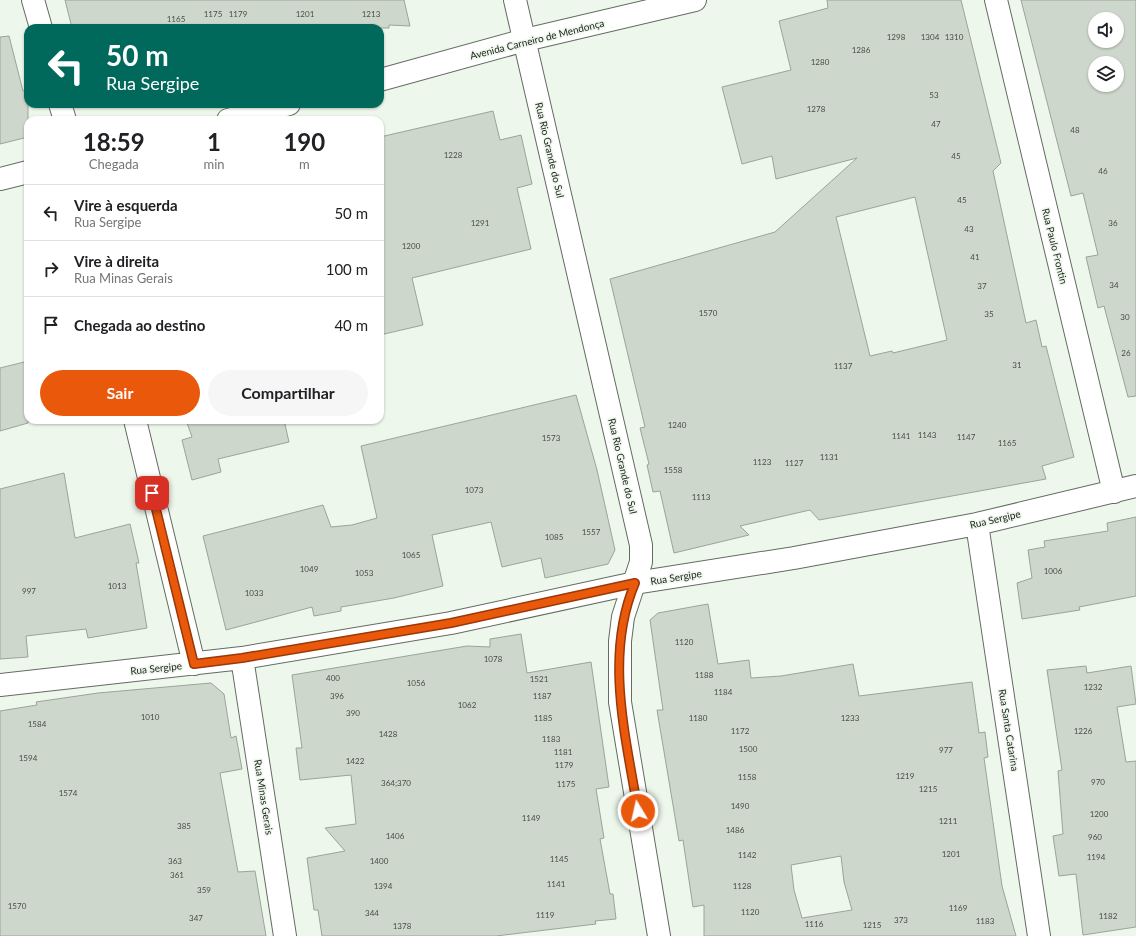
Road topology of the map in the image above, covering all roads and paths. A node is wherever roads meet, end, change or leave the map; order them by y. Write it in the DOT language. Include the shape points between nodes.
graph roads {
  1 [pos="34,0"];
  2 [pos="515,0"];
  3 [pos="695,0"];
  4 [pos="996,0"];
  5 [pos="40,24"];
  6 [pos="525,40"];
  7 [pos="384,79"];
  8 [pos="273,108"];
  9 [pos="243,116"];
  10 [pos="24,173"];
  11 [pos="0,179"];
  12 [pos="136,424"];
  13 [pos="1136,486"];
  14 [pos="1114,492"];
  15 [pos="977,524"];
  16 [pos="635,583"];
  17 [pos="242,658"];
  18 [pos="194,664"];
  19 [pos="0,685"];
  20 [pos="285,936"];
  21 [pos="659,936"];
  22 [pos="1039,936"];
  1 -- 5 [label="street"];
  2 -- 6 [label="street, Rua Rio Grande do Sul"];
  3 -- 6 [label="street, Avenida Carneiro de Mendonça"];
  4 -- 14 [label="street, Rua Paulo Frontin"];
  6 -- 7 [label="street, Avenida Carneiro de Mendonça"];
  6 -- 16 [label="street, Rua Rio Grande do Sul" via="641,545 641,562"];
  8 -- 9 [label="street"];
  10 -- 11 [label="street"];
  12 -- 18 [label="street"];
  13 -- 14 [label="street, Rua Sergipe"];
  14 -- 15 [label="street, Rua Sergipe"];
  15 -- 16 [label="street, Rua Sergipe" via="794,558"];
  15 -- 22 [label="street, Rua Santa Catarina"];
  16 -- 17 [label="street, Rua Sergipe" via="451,623"];
  16 -- 21 [label="street, Rua Rio Grande do Sul" via="623,617 620,641 620,702"];
  17 -- 18 [label="street, Rua Sergipe"];
  17 -- 20 [label="street, Rua Minas Gerais"];
  18 -- 19 [label="street, Rua Sergipe"];
}
